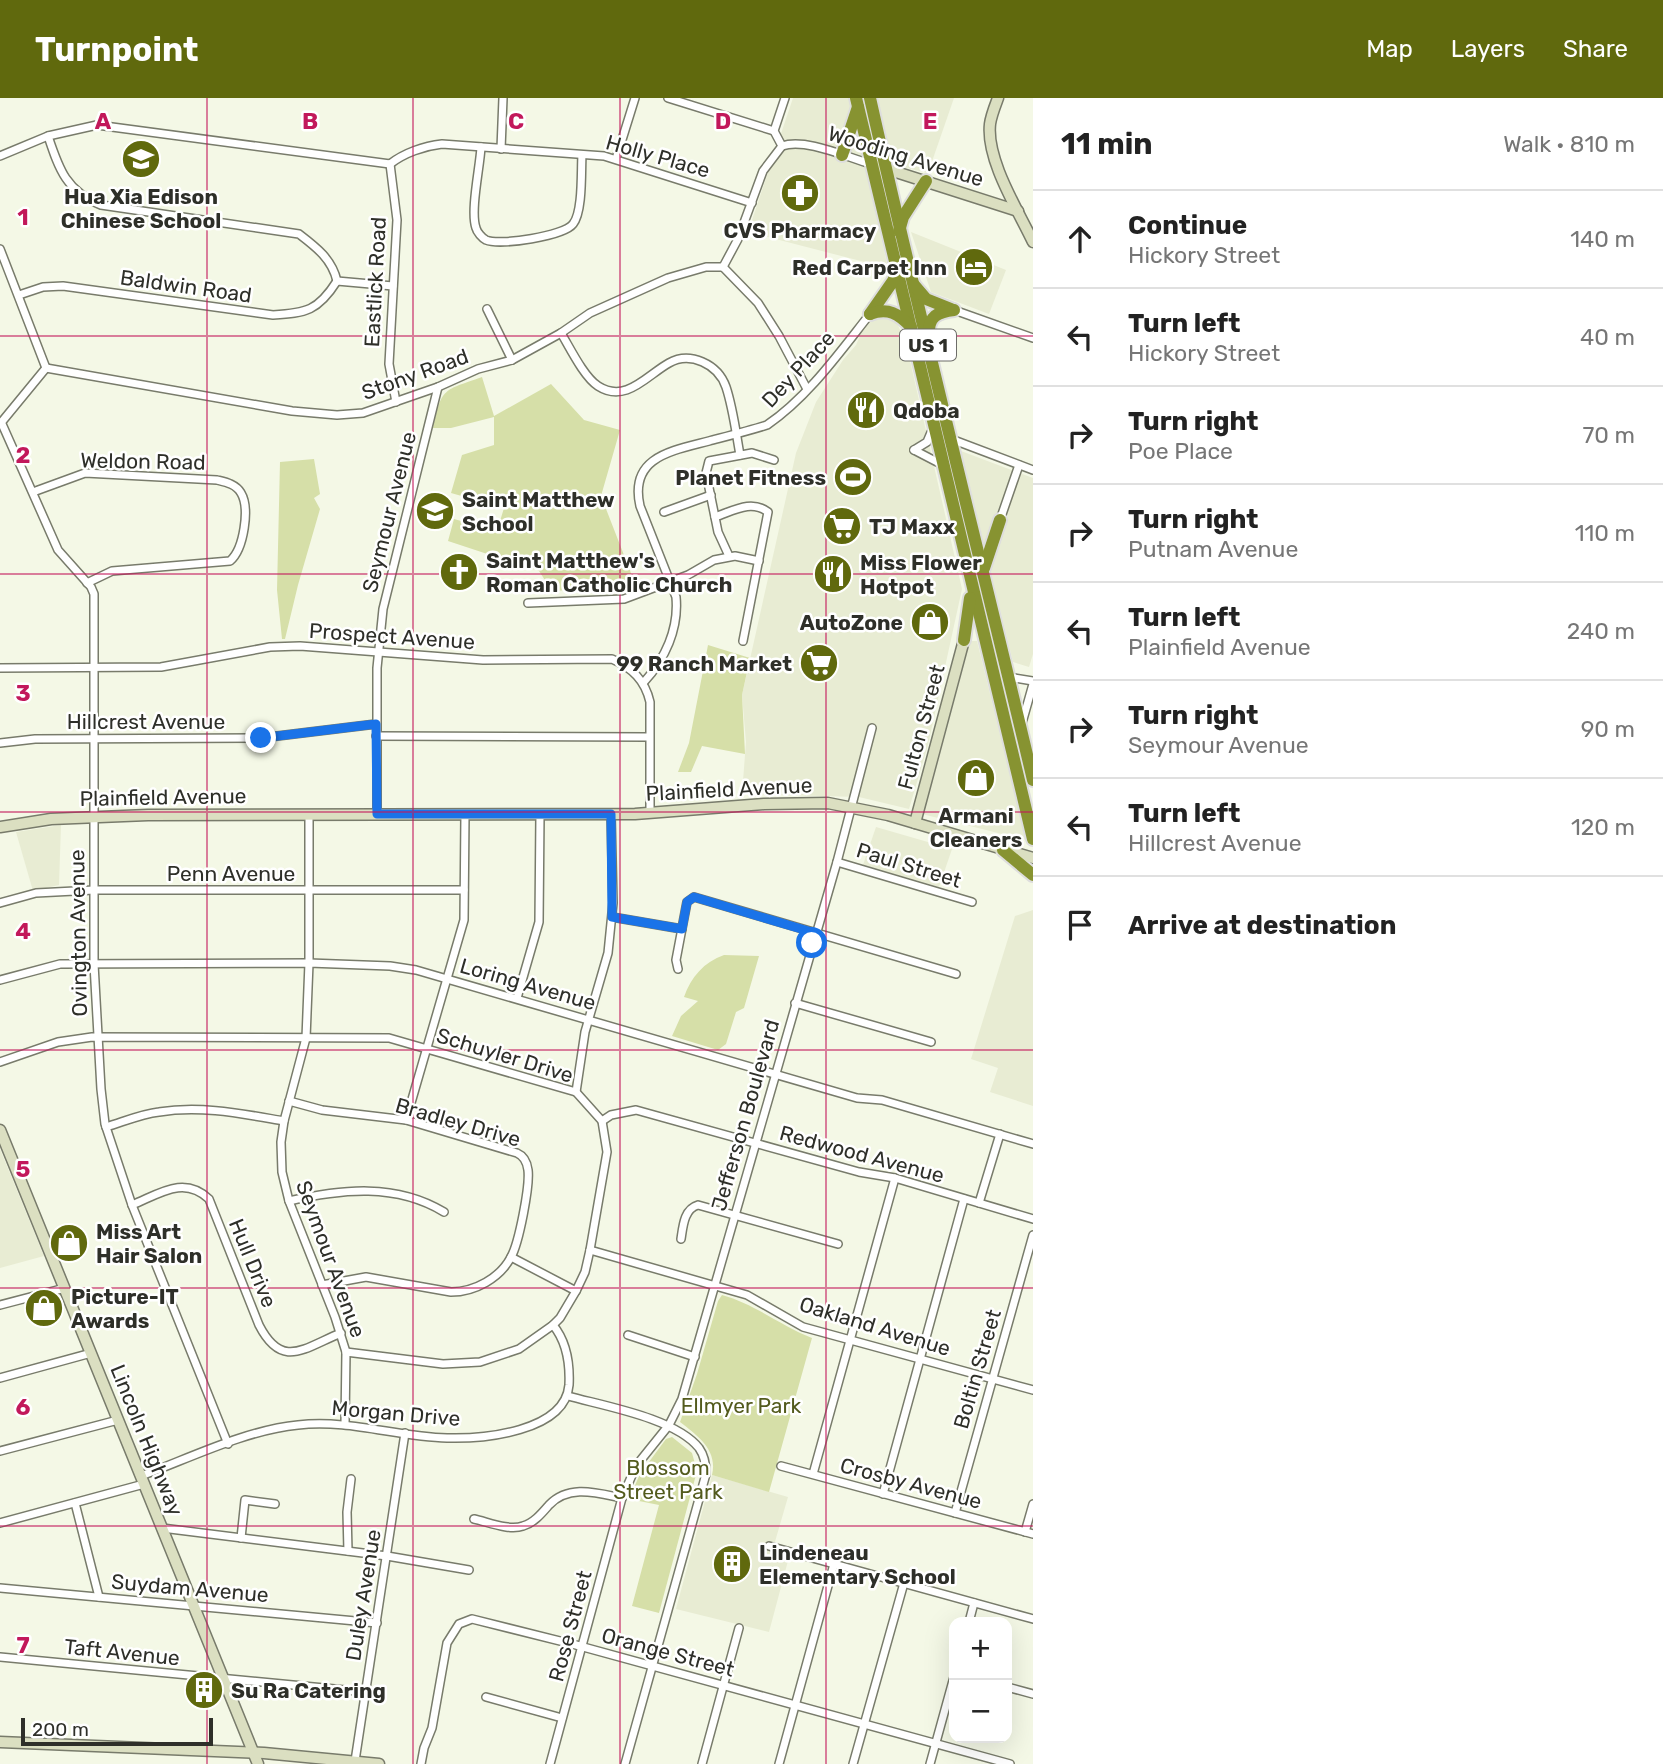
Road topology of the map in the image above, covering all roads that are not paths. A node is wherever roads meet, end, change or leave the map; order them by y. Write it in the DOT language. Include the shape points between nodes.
graph roads {
  1 [pos="503,98"];
  2 [pos="635,98"];
  3 [pos="668,98"];
  4 [pos="785,98"];
  5 [pos="870,98"];
  6 [pos="998,98"];
  7 [pos="857,102"];
  8 [pos="774,131"];
  9 [pos="48,136"];
  10 [pos="782,146"];
  11 [pos="481,147"];
  12 [pos="501,149"];
  13 [pos="582,155"];
  14 [pos="842,155"];
  15 [pos="0,156"];
  16 [pos="616,159"];
  17 [pos="390,164"];
  18 [pos="871,164"];
  19 [pos="884,167"];
  20 [pos="926,181"];
  21 [pos="752,202"];
  22 [pos="1018,211"];
  23 [pos="899,232"];
  24 [pos="1033,242"];
  25 [pos="0,249"];
  26 [pos="723,267"];
  27 [pos="898,268"];
  28 [pos="337,281"];
  29 [pos="913,284"];
  30 [pos="393,286"];
  31 [pos="19,295"];
  32 [pos="487,310"];
  33 [pos="954,310"];
  34 [pos="870,314"];
  35 [pos="911,327"];
  36 [pos="561,333"];
  37 [pos="1033,338"];
  38 [pos="512,360"];
  39 [pos="932,362"];
  40 [pos="46,368"];
  41 [pos="438,387"];
  42 [pos="807,389"];
  43 [pos="396,402"];
  44 [pos="1,424"];
  45 [pos="934,425"];
  46 [pos="736,435"];
  47 [pos="951,439"];
  48 [pos="740,455"];
  49 [pos="774,460"];
  50 [pos="1019,465"];
  51 [pos="943,468"];
  52 [pos="1033,470"];
  53 [pos="33,492"];
  54 [pos="711,495"];
  55 [pos="664,512"];
  56 [pos="715,517"];
  57 [pos="972,520"];
  58 [pos="1000,520"];
  59 [pos="729,556"];
  60 [pos="759,561"];
  61 [pos="969,580"];
  62 [pos="670,581"];
  63 [pos="87,583"];
  64 [pos="989,593"];
  65 [pos="528,603"];
  66 [pos="984,639"];
  67 [pos="964,640"];
  68 [pos="743,641"];
  69 [pos="379,650"];
  70 [pos="94,666"];
  71 [pos="0,668"];
  72 [pos="1008,677"];
  73 [pos="644,682"];
  74 [pos="1033,683"];
  75 [pos="376,724"];
  76 [pos="1020,727"];
  77 [pos="872,728"];
  78 [pos="376,736"];
  79 [pos="648,737"];
  80 [pos="94,740"];
  81 [pos="0,743"];
  82 [pos="1033,780"];
  83 [pos="850,807"];
  84 [pos="650,813"];
  85 [pos="377,814"];
  86 [pos="465,814"];
  87 [pos="540,814"];
  88 [pos="611,814"];
  89 [pos="309,815"];
  90 [pos="94,817"];
  91 [pos="915,823"];
  92 [pos="0,827"];
  93 [pos="1033,839"];
  94 [pos="1003,850"];
  95 [pos="1033,858"];
  96 [pos="837,862"];
  97 [pos="1033,876"];
  98 [pos="94,890"];
  99 [pos="309,890"];
  100 [pos="464,890"];
  101 [pos="972,902"];
  102 [pos="0,903"];
  103 [pos="612,917"];
  104 [pos="682,929"];
  105 [pos="815,933"];
  106 [pos="309,963"];
  107 [pos="94,964"];
  108 [pos="678,969"];
  109 [pos="956,974"];
  110 [pos="448,979"];
  111 [pos="0,980"];
  112 [pos="517,998"];
  113 [pos="795,1003"];
  114 [pos="589,1019"];
  115 [pos="98,1037"];
  116 [pos="306,1038"];
  117 [pos="931,1042"];
  118 [pos="427,1050"];
  119 [pos="0,1062"];
  120 [pos="775,1073"];
  121 [pos="576,1092"];
  122 [pos="289,1101"];
  123 [pos="406,1120"];
  124 [pos="284,1121"];
  125 [pos="602,1121"];
  126 [pos="106,1127"];
  127 [pos="0,1130"];
  128 [pos="1000,1134"];
  129 [pos="754,1144"];
  130 [pos="1033,1144"];
  131 [pos="895,1178"];
  132 [pos="964,1199"];
  133 [pos="289,1200"];
  134 [pos="979,1203"];
  135 [pos="132,1205"];
  136 [pos="444,1212"];
  137 [pos="735,1215"];
  138 [pos="1033,1219"];
  139 [pos="1033,1235"];
  140 [pos="681,1238"];
  141 [pos="838,1244"];
  142 [pos="590,1250"];
  143 [pos="512,1257"];
  144 [pos="322,1285"];
  145 [pos="715,1285"];
  146 [pos="65,1288"];
  147 [pos="576,1291"];
  148 [pos="0,1305"];
  149 [pos="553,1325"];
  150 [pos="341,1333"];
  151 [pos="628,1335"];
  152 [pos="850,1340"];
  153 [pos="346,1352"];
  154 [pos="91,1353"];
  155 [pos="695,1357"];
  156 [pos="920,1359"];
  157 [pos="0,1378"];
  158 [pos="993,1379"];
  159 [pos="1033,1390"];
  160 [pos="568,1396"];
  161 [pos="118,1420"];
  162 [pos="345,1424"];
  163 [pos="669,1425"];
  164 [pos="405,1433"];
  165 [pos="228,1444"];
  166 [pos="0,1451"];
  167 [pos="781,1465"];
  168 [pos="813,1474"];
  169 [pos="351,1479"];
  170 [pos="143,1480"];
  171 [pos="883,1494"];
  172 [pos="622,1498"];
  173 [pos="75,1503"];
  174 [pos="275,1504"];
  175 [pos="1033,1504"];
  176 [pos="955,1513"];
  177 [pos="474,1519"];
  178 [pos="0,1523"];
  179 [pos="162,1528"];
  180 [pos="1029,1533"];
  181 [pos="241,1538"];
  182 [pos="768,1546"];
  183 [pos="348,1551"];
  184 [pos="387,1556"];
  185 [pos="834,1564"];
  186 [pos="469,1570"];
  187 [pos="904,1583"];
  188 [pos="0,1588"];
  189 [pos="99,1597"];
  190 [pos="974,1602"];
  191 [pos="194,1606"];
  192 [pos="970,1617"];
  193 [pos="1033,1619"];
  194 [pos="377,1623"];
  195 [pos="739,1628"];
  196 [pos="582,1647"];
  197 [pos="0,1657"];
  198 [pos="652,1666"];
  199 [pos="225,1679"];
  200 [pos="953,1680"];
  201 [pos="723,1686"];
  202 [pos="1012,1688"];
  203 [pos="366,1692"];
  204 [pos="1033,1694"];
  205 [pos="486,1697"];
  206 [pos="795,1705"];
  207 [pos="562,1718"];
  208 [pos="864,1725"];
  209 [pos="0,1742"];
  210 [pos="936,1743"];
  211 [pos="254,1754"];
  212 [pos="355,1761"];
  213 [pos="338,1762"];
  214 [pos="258,1764"];
  215 [pos="379,1764"];
  216 [pos="421,1764"];
  217 [pos="550,1764"];
  218 [pos="625,1764"];
  219 [pos="702,1764"];
  220 [pos="779,1764"];
  221 [pos="853,1764"];
  222 [pos="930,1764"];
  223 [pos="1010,1764"];
  1 -- 12 [label="street"];
  2 -- 16 [label="street"];
  3 -- 8 [label="street"];
  4 -- 8 [label="street"];
  5 -- 19 [label="highway, US 1"];
  6 -- 22 [label="street" via="990,123 990,144"];
  7 -- 14 [label="highway"];
  7 -- 18 [label="highway, US 1"];
  8 -- 10 [label="street"];
  9 -- 15 [label="street"];
  9 -- 17 [label="street" via="97,125 116,126"];
  9 -- 28 [label="street" via="72,189 90,201 299,234 325,255"];
  10 -- 14 [label="street, Wooding Avenue" via="807,145"];
  10 -- 21 [label="street" via="763,171"];
  11 -- 12 [label="street, Holly Place"];
  11 -- 13 [label="street" via="476,230 485,239 502,242 562,232 572,226 578,209"];
  11 -- 17 [label="street, Holly Place" via="428,146"];
  12 -- 13 [label="street, Holly Place"];
  13 -- 16 [label="street, Holly Place"];
  14 -- 18 [label="street, Wooding Avenue"];
  16 -- 21 [label="street, Holly Place"];
  17 -- 30 [label="street, Eastlick Road" via="397,220"];
  18 -- 19 [label="street, Wooding Avenue"];
  18 -- 27 [label="highway, US 1"];
  19 -- 20 [label="street, Wooding Avenue"];
  19 -- 23 [label="highway, US 1"];
  20 -- 22 [label="street, Wooding Avenue"];
  20 -- 23 [label="highway"];
  21 -- 26 [label="street"];
  22 -- 24 [label="street"];
  23 -- 29 [label="highway, US 1"];
  25 -- 31 [label="street"];
  26 -- 36 [label="street, Stony Road" via="668,278 590,313"];
  26 -- 42 [label="street" via="758,303"];
  27 -- 34 [label="highway"];
  27 -- 35 [label="highway, US 1"];
  28 -- 30 [label="street"];
  28 -- 31 [label="street, Baldwin Road" via="328,296 304,313 273,316 63,286"];
  29 -- 33 [label="highway" via="926,299"];
  29 -- 39 [label="highway, US 1"];
  30 -- 43 [label="street, Eastlick Road" via="389,364"];
  31 -- 40 [label="street"];
  32 -- 38 [label="street"];
  33 -- 37 [label="street"];
  33 -- 39 [label="highway" via="939,312 929,324"];
  34 -- 35 [label="highway" via="891,311"];
  34 -- 42 [label="street, Dey Place"];
  35 -- 45 [label="highway, US 1"];
  36 -- 38 [label="street, Stony Road"];
  36 -- 46 [label="street" via="588,376 611,391 636,387 679,360 706,363 725,385"];
  38 -- 41 [label="street, Stony Road"];
  39 -- 47 [label="highway, US 1"];
  40 -- 43 [label="street, Stony Road" via="292,411 363,413"];
  40 -- 44 [label="street"];
  41 -- 43 [label="street, Stony Road"];
  41 -- 69 [label="street, Seymour Avenue" via="384,602"];
  42 -- 46 [label="street, Dey Place" via="767,425"];
  44 -- 53 [label="street, Ovington Avenue"];
  45 -- 51 [label="highway, US 1"];
  45 -- 51 [label="street" via="929,439 914,450"];
  46 -- 48 [label="street"];
  46 -- 62 [label="street, Dey Place" via="666,452 641,475 640,506"];
  47 -- 50 [label="street"];
  47 -- 57 [label="highway, US 1"];
  48 -- 49 [label="street" via="752,453"];
  48 -- 54 [label="street" via="709,461 706,473"];
  50 -- 52 [label="street"];
  50 -- 58 [label="street"];
  51 -- 61 [label="highway, US 1"];
  53 -- 63 [label="street, Ovington Avenue" via="58,550"];
  53 -- 63 [label="street, Weldon Road" via="85,473 217,480 241,492 244,533 237,555 230,561 112,570"];
  54 -- 55 [label="street"];
  54 -- 56 [label="street"];
  56 -- 59 [label="street"];
  56 -- 60 [label="street" via="745,506 767,511"];
  57 -- 58 [label="highway" via="988,527"];
  57 -- 64 [label="highway, US 1"];
  58 -- 64 [label="highway" via="984,566"];
  59 -- 60 [label="street"];
  59 -- 62 [label="street"];
  60 -- 68 [label="street"];
  61 -- 66 [label="highway, US 1"];
  61 -- 67 [label="highway"];
  62 -- 65 [label="street" via="624,599"];
  62 -- 73 [label="street, Dey Place" via="677,597 674,628 659,666"];
  63 -- 70 [label="street, Ovington Avenue" via="94,594"];
  64 -- 72 [label="highway, US 1"];
  66 -- 67 [label="highway" via="973,632"];
  66 -- 93 [label="highway, US 1"];
  67 -- 91 [label="street, Fulton Street"];
  69 -- 70 [label="street, Prospect Avenue" via="271,647 160,667"];
  69 -- 73 [label="street, Prospect Avenue" via="483,660 612,659"];
  69 -- 75 [label="street, Seymour Avenue"];
  70 -- 71 [label="street, Prospect Avenue"];
  70 -- 80 [label="street, Ovington Avenue"];
  72 -- 74 [label="street"];
  72 -- 76 [label="highway, US 1"];
  73 -- 79 [label="street" via="650,702"];
  74 -- 76 [label="street"];
  75 -- 78 [label="street, Seymour Avenue"];
  75 -- 80 [label="street, Hillcrest Avenue" via="261,738"];
  76 -- 82 [label="highway, US 1"];
  77 -- 83 [label="street, Jefferson Boulevard"];
  78 -- 79 [label="street"];
  78 -- 85 [label="street, Seymour Avenue"];
  79 -- 84 [label="street"];
  80 -- 81 [label="street, Hillcrest Avenue"];
  80 -- 90 [label="street, Ovington Avenue"];
  83 -- 84 [label="street, Plainfield Avenue" via="764,804"];
  83 -- 91 [label="street, Plainfield Avenue"];
  83 -- 96 [label="street, Jefferson Boulevard"];
  84 -- 88 [label="street, Plainfield Avenue"];
  85 -- 86 [label="street, Plainfield Avenue"];
  85 -- 89 [label="street, Plainfield Avenue"];
  86 -- 87 [label="street, Plainfield Avenue"];
  86 -- 100 [label="street"];
  87 -- 88 [label="street, Plainfield Avenue"];
  87 -- 112 [label="street" via="539,922"];
  88 -- 103 [label="street"];
  89 -- 90 [label="street, Plainfield Avenue"];
  89 -- 99 [label="street, Seymour Avenue"];
  90 -- 92 [label="street, Plainfield Avenue"];
  90 -- 98 [label="street, Ovington Avenue"];
  91 -- 94 [label="street, Plainfield Avenue"];
  94 -- 95 [label="street, Plainfield Avenue"];
  94 -- 97 [label="highway"];
  96 -- 101 [label="street, Paul Street"];
  96 -- 105 [label="street, Jefferson Boulevard"];
  98 -- 99 [label="street, Penn Avenue"];
  98 -- 102 [label="street, Penn Avenue" via="36,893"];
  98 -- 107 [label="street, Ovington Avenue"];
  99 -- 100 [label="street, Penn Avenue"];
  99 -- 106 [label="street, Seymour Avenue"];
  100 -- 110 [label="street" via="464,920"];
  103 -- 104 [label="street"];
  103 -- 114 [label="street" via="608,953"];
  104 -- 105 [label="street" via="687,902 694,897"];
  104 -- 108 [label="street"];
  105 -- 109 [label="street"];
  105 -- 113 [label="street, Jefferson Boulevard"];
  106 -- 107 [label="street, Loring Avenue"];
  106 -- 110 [label="street, Loring Avenue" via="390,965"];
  106 -- 116 [label="street, Seymour Avenue"];
  107 -- 111 [label="street, Loring Avenue" via="60,964"];
  107 -- 115 [label="street, Ovington Avenue"];
  110 -- 112 [label="street, Loring Avenue"];
  110 -- 118 [label="street"];
  112 -- 114 [label="street, Loring Avenue"];
  113 -- 117 [label="street"];
  113 -- 120 [label="street, Jefferson Boulevard"];
  114 -- 120 [label="street, Loring Avenue"];
  114 -- 121 [label="street"];
  115 -- 116 [label="street, Schuyler Drive"];
  115 -- 119 [label="street, Schuyler Drive" via="58,1042"];
  115 -- 126 [label="street, Ovington Avenue"];
  116 -- 118 [label="street, Schuyler Drive" via="389,1038"];
  116 -- 122 [label="street, Seymour Avenue"];
  118 -- 121 [label="street, Schuyler Drive"];
  118 -- 123 [label="street"];
  120 -- 128 [label="street, Loring Avenue"];
  120 -- 129 [label="street, Jefferson Boulevard"];
  121 -- 125 [label="street, Schuyler Drive"];
  122 -- 123 [label="street, Bradley Drive"];
  122 -- 124 [label="street, Seymour Avenue"];
  123 -- 143 [label="street, Bradley Drive" via="522,1155 528,1176"];
  124 -- 126 [label="street" via="195,1109 158,1112"];
  124 -- 133 [label="street, Seymour Avenue" via="282,1172"];
  125 -- 129 [label="street, Redwood Avenue" via="636,1110"];
  125 -- 142 [label="street" via="607,1152"];
  126 -- 135 [label="street, Ovington Avenue"];
  127 -- 146 [label="street, Lincoln Highway"];
  128 -- 130 [label="street, Loring Avenue"];
  128 -- 134 [label="street"];
  129 -- 131 [label="street, Redwood Avenue"];
  129 -- 137 [label="street, Jefferson Boulevard"];
  131 -- 132 [label="street, Redwood Avenue"];
  131 -- 152 [label="street"];
  132 -- 134 [label="street, Redwood Avenue"];
  132 -- 156 [label="street"];
  133 -- 136 [label="street" via="372,1190 392,1192"];
  133 -- 144 [label="street, Seymour Avenue"];
  134 -- 138 [label="street, Redwood Avenue"];
  135 -- 150 [label="street, Hull Drive" via="179,1186 209,1199 259,1325 275,1348 294,1352"];
  135 -- 165 [label="street, Ovington Avenue"];
  137 -- 140 [label="street" via="695,1205 685,1219"];
  137 -- 141 [label="street"];
  137 -- 145 [label="street, Jefferson Boulevard"];
  139 -- 158 [label="street, Boltin Street"];
  142 -- 145 [label="street, Oakland Avenue"];
  142 -- 147 [label="street"];
  143 -- 144 [label="street" via="494,1277 459,1292 366,1277"];
  143 -- 147 [label="street"];
  144 -- 150 [label="street, Seymour Avenue"];
  145 -- 152 [label="street, Oakland Avenue" via="747,1295 803,1328"];
  145 -- 155 [label="street, Jefferson Boulevard"];
  146 -- 148 [label="street"];
  146 -- 154 [label="street, Lincoln Highway"];
  147 -- 149 [label="street"];
  149 -- 153 [label="street" via="519,1349 480,1362 443,1364"];
  149 -- 160 [label="street" via="569,1365"];
  150 -- 153 [label="street, Seymour Avenue"];
  151 -- 155 [label="street"];
  152 -- 156 [label="street, Oakland Avenue"];
  152 -- 168 [label="street"];
  153 -- 162 [label="street, Seymour Avenue"];
  154 -- 157 [label="street"];
  154 -- 161 [label="street, Lincoln Highway"];
  155 -- 163 [label="street, Jefferson Boulevard"];
  156 -- 158 [label="street, Oakland Avenue"];
  156 -- 171 [label="street"];
  158 -- 159 [label="street, Oakland Avenue"];
  158 -- 176 [label="street, Boltin Street"];
  160 -- 163 [label="street"];
  160 -- 164 [label="street, Morgan Drive" via="544,1421 511,1431 447,1438"];
  161 -- 166 [label="street"];
  161 -- 170 [label="street, Lincoln Highway"];
  162 -- 164 [label="street, Morgan Drive"];
  162 -- 165 [label="street, Morgan Drive" via="279,1427"];
  163 -- 172 [label="street, Jefferson Boulevard" via="636,1466"];
  163 -- 198 [label="street" via="699,1448 706,1474"];
  164 -- 184 [label="street, Duley Avenue"];
  165 -- 170 [label="street, Morgan Drive"];
  167 -- 168 [label="street, Crosby Avenue"];
  168 -- 171 [label="street, Crosby Avenue"];
  169 -- 183 [label="street"];
  170 -- 173 [label="street, Morgan Drive"];
  170 -- 179 [label="street, Lincoln Highway"];
  171 -- 176 [label="street, Crosby Avenue"];
  172 -- 177 [label="street" via="568,1493 523,1527"];
  172 -- 196 [label="street, Rose Street"];
  173 -- 178 [label="street, Morgan Drive"];
  173 -- 189 [label="street"];
  174 -- 181 [label="street" via="245,1500"];
  175 -- 180 [label="street"];
  176 -- 180 [label="street, Crosby Avenue"];
  179 -- 181 [label="street"];
  179 -- 191 [label="street, Lincoln Highway"];
  181 -- 183 [label="street"];
  182 -- 185 [label="street"];
  183 -- 184 [label="street"];
  184 -- 186 [label="street"];
  184 -- 194 [label="street, Duley Avenue"];
  185 -- 187 [label="street"];
  185 -- 206 [label="street"];
  187 -- 190 [label="street"];
  187 -- 208 [label="street"];
  188 -- 189 [label="street, Suydam Avenue"];
  189 -- 191 [label="street, Suydam Avenue"];
  190 -- 192 [label="street"];
  190 -- 193 [label="street"];
  191 -- 194 [label="street, Suydam Avenue"];
  191 -- 199 [label="street, Lincoln Highway"];
  194 -- 203 [label="street, Duley Avenue"];
  195 -- 201 [label="street"];
  196 -- 198 [label="street, Orange Street"];
  196 -- 207 [label="street, Rose Street"];
  196 -- 216 [label="street, Orange Street" via="480,1620 459,1625 447,1643"];
  197 -- 199 [label="street, Taft Avenue"];
  198 -- 201 [label="street, Orange Street"];
  198 -- 218 [label="street"];
  199 -- 203 [label="street, Taft Avenue"];
  199 -- 211 [label="street, Lincoln Highway"];
  200 -- 210 [label="street"];
  201 -- 206 [label="street, Orange Street"];
  201 -- 219 [label="street"];
  202 -- 204 [label="street"];
  203 -- 212 [label="street, Duley Avenue"];
  205 -- 207 [label="street"];
  206 -- 208 [label="street, Orange Street"];
  206 -- 220 [label="street"];
  207 -- 217 [label="street, Rose Street"];
  208 -- 210 [label="street, Orange Street"];
  208 -- 221 [label="street"];
  209 -- 211 [label="street"];
  210 -- 222 [label="street"];
  210 -- 223 [label="street, Orange Street"];
  211 -- 213 [label="street"];
  211 -- 214 [label="street, Lincoln Highway"];
  212 -- 213 [label="street"];
  212 -- 215 [label="street"];
}
